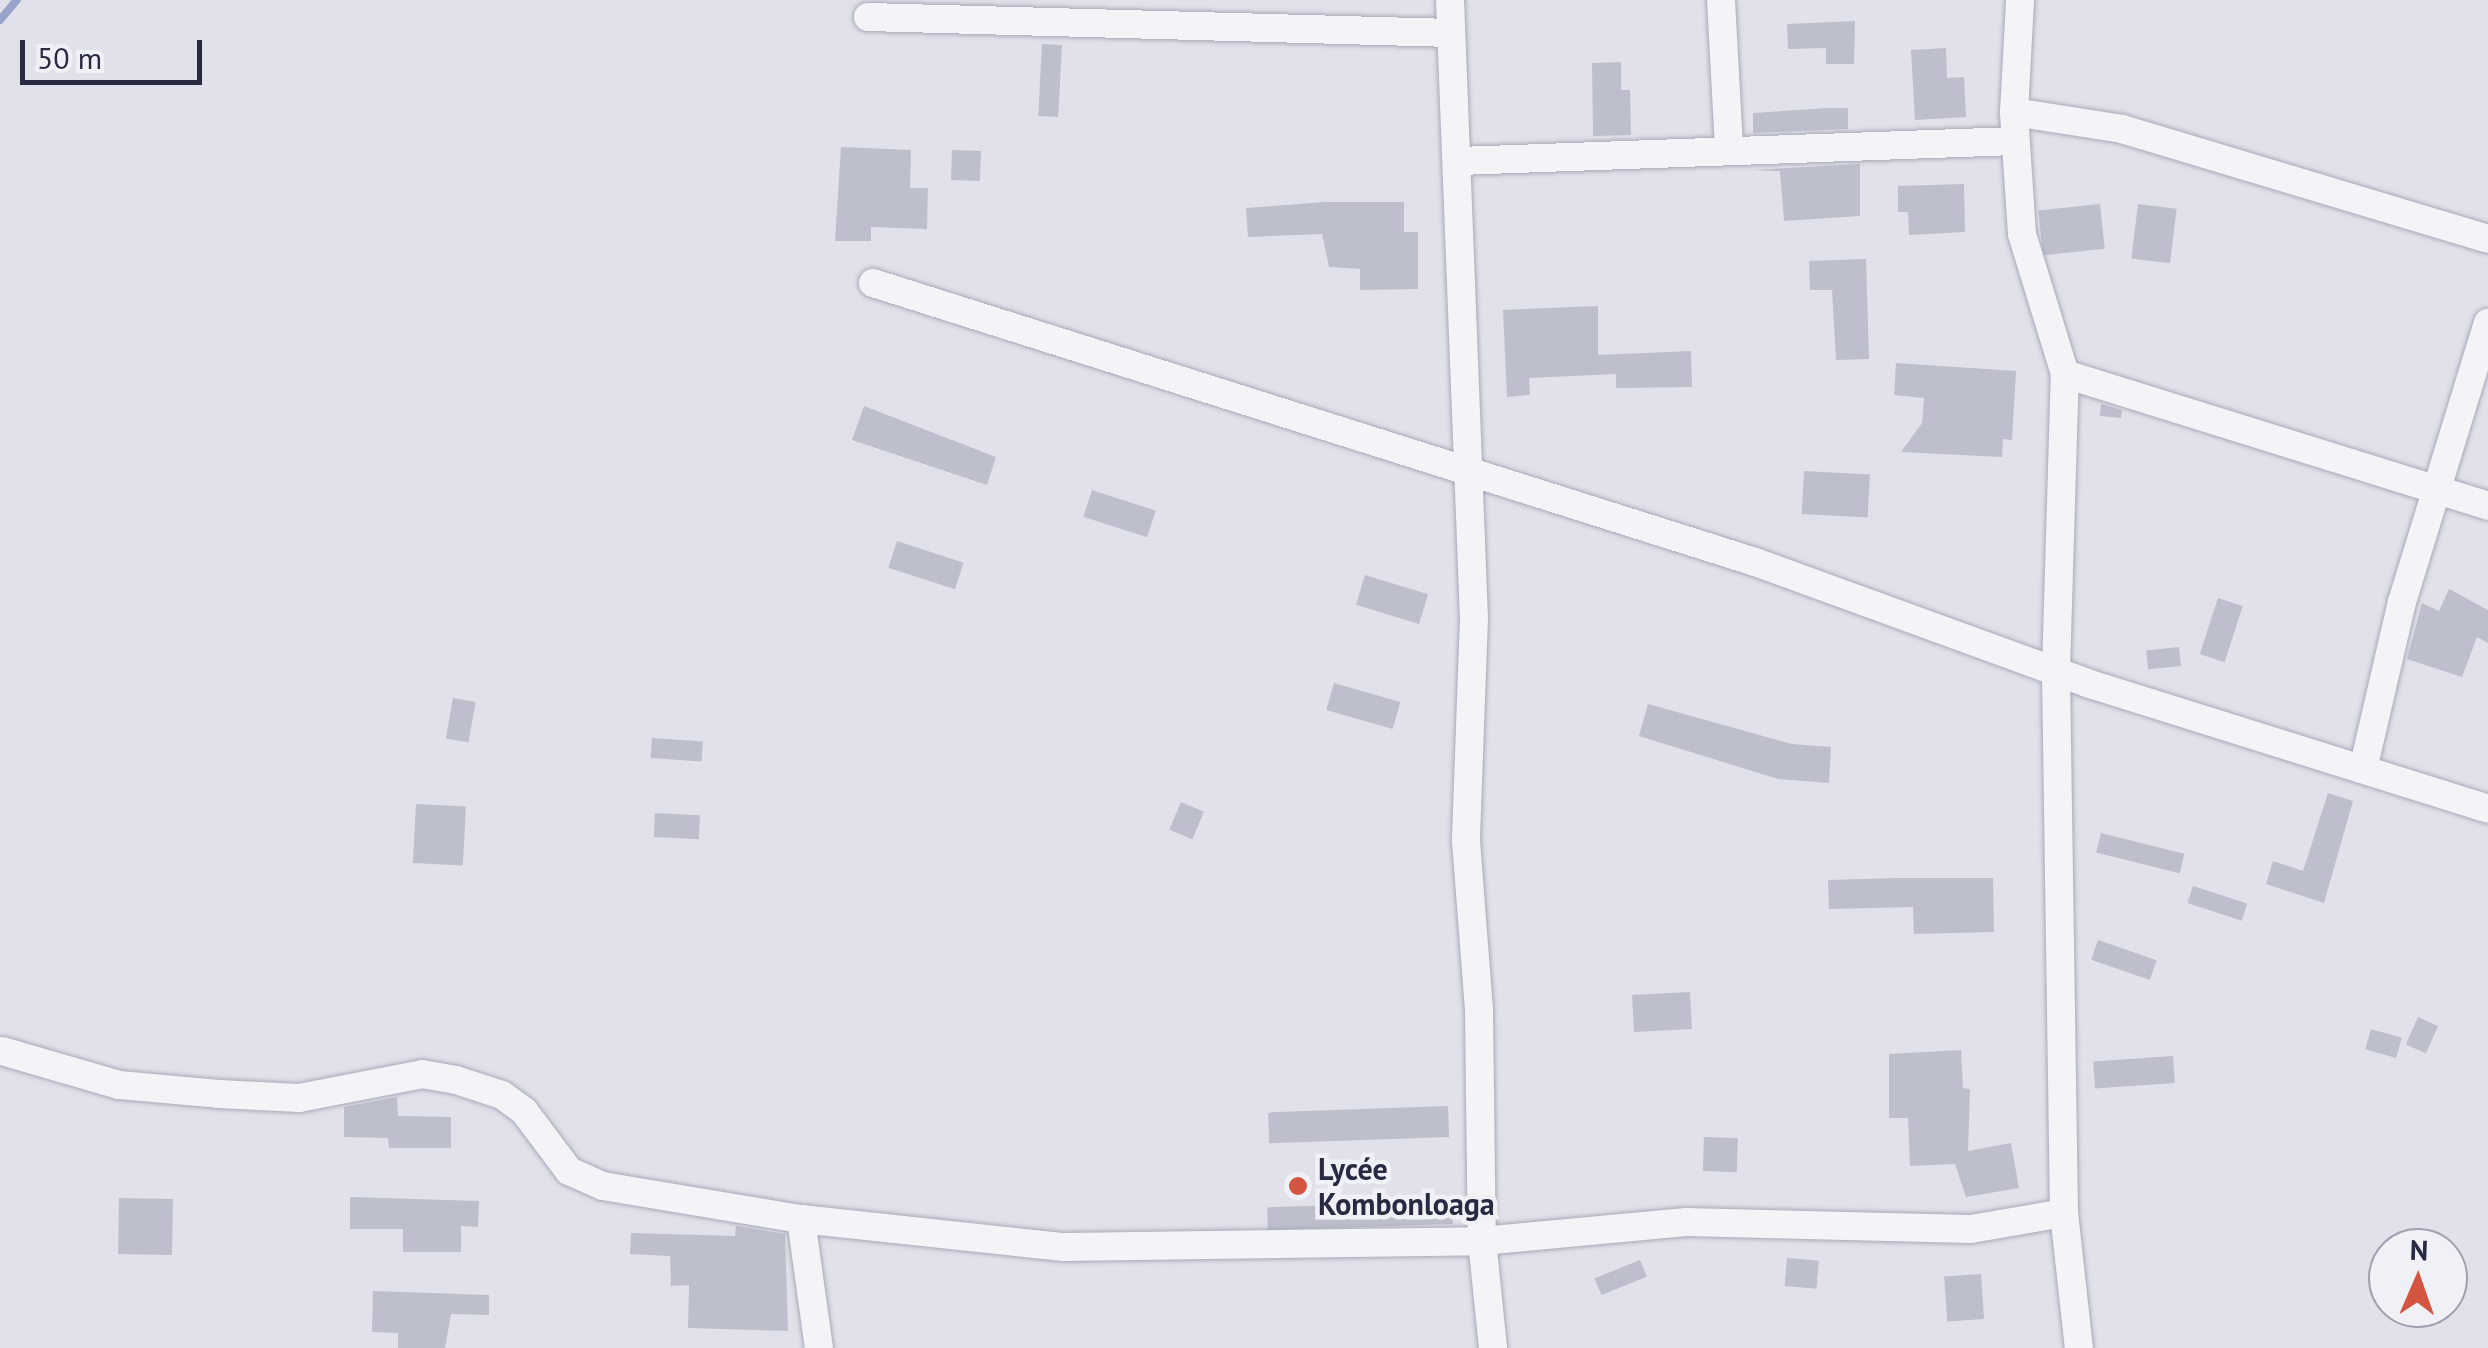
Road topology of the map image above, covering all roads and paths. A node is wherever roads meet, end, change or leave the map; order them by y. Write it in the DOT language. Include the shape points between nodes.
graph roads {
  1 [pos="1450,0"];
  2 [pos="1721,0"];
  3 [pos="2020,0"];
  4 [pos="1014,11"];
  5 [pos="868,17"];
  6 [pos="1451,33"];
  7 [pos="2014,112"];
  8 [pos="2014,141"];
  9 [pos="1729,147"];
  10 [pos="1459,161"];
  11 [pos="2488,239"];
  12 [pos="873,283"];
  13 [pos="2488,323"];
  14 [pos="2065,374"];
  15 [pos="1471,471"];
  16 [pos="2436,489"];
  17 [pos="2488,506"];
  18 [pos="2056,671"];
  19 [pos="2364,765"];
  20 [pos="2488,809"];
  21 [pos="2,1051"];
  22 [pos="2064,1213"];
  23 [pos="802,1219"];
  24 [pos="1482,1241"];
  25 [pos="819,1348"];
  26 [pos="1494,1348"];
  27 [pos="2079,1348"];
  1 -- 6 [label="street"];
  2 -- 9 [label="street"];
  3 -- 7 [label="street"];
  4 -- 5 [label="street"];
  4 -- 6 [label="street"];
  6 -- 10 [label="street"];
  7 -- 8 [label="street"];
  7 -- 11 [label="street" via="2122,129"];
  8 -- 9 [label="street"];
  8 -- 14 [label="street" via="2027,258"];
  9 -- 10 [label="street"];
  10 -- 15 [label="street"];
  12 -- 15 [label="street"];
  13 -- 16 [label="street"];
  14 -- 16 [label="street"];
  14 -- 18 [label="street"];
  15 -- 18 [label="street" via="1755,562"];
  15 -- 24 [label="street" via="1466,841 1478,1011"];
  16 -- 17 [label="street"];
  16 -- 19 [label="street"];
  18 -- 19 [label="street"];
  18 -- 22 [label="street"];
  19 -- 20 [label="street"];
  21 -- 23 [label="street" via="119,1085 219,1094 298,1098 422,1074 456,1080 502,1095 524,1111 570,1171 604,1186"];
  22 -- 24 [label="street" via="1970,1229 1686,1222"];
  22 -- 27 [label="street"];
  23 -- 24 [label="street" via="1064,1247"];
  23 -- 25 [label="street"];
  24 -- 26 [label="street"];
}
